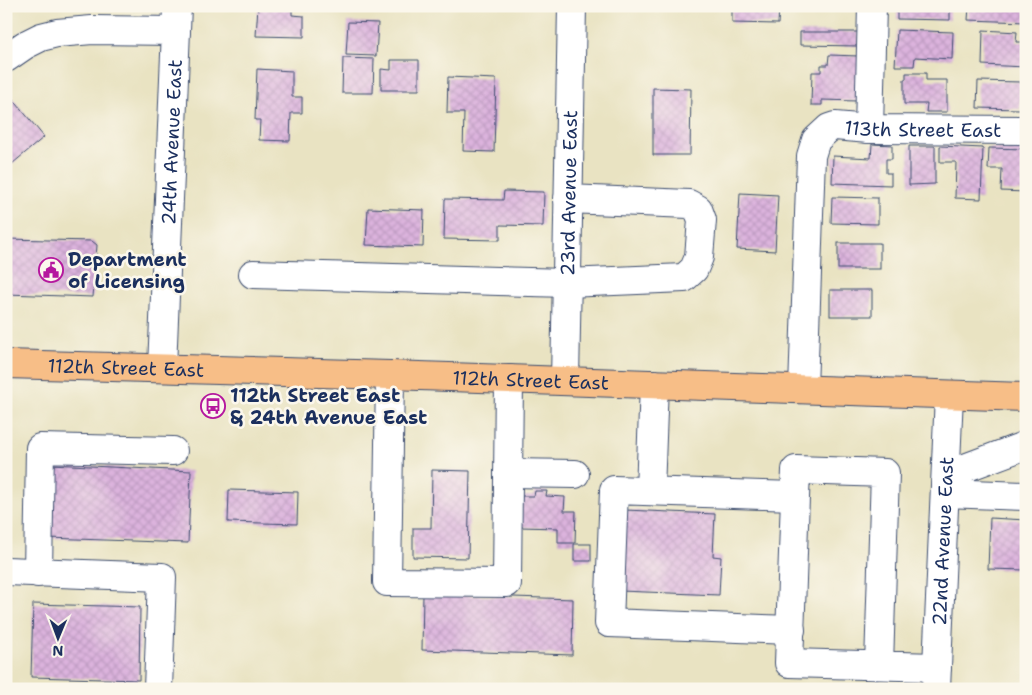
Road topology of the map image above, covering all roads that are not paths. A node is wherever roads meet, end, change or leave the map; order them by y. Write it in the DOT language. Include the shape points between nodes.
graph roads {
  1 [pos="572,6"];
  2 [pos="872,6"];
  3 [pos="177,19"];
  4 [pos="6,58"];
  5 [pos="869,129"];
  6 [pos="1026,130"];
  7 [pos="568,199"];
  8 [pos="253,274"];
  9 [pos="567,283"];
  10 [pos="6,364"];
  11 [pos="162,368"];
  12 [pos="390,375"];
  13 [pos="509,379"];
  14 [pos="565,381"];
  15 [pos="654,384"];
  16 [pos="803,389"];
  17 [pos="949,395"];
  18 [pos="1026,397"];
  19 [pos="1026,445"];
  20 [pos="173,451"];
  21 [pos="508,473"];
  22 [pos="575,474"];
  23 [pos="945,484"];
  24 [pos="650,491"];
  25 [pos="795,496"];
  26 [pos="1026,496"];
  27 [pos="6,571"];
  28 [pos="38,573"];
  29 [pos="790,630"];
  30 [pos="879,666"];
  31 [pos="936,678"];
  32 [pos="158,689"];
  1 -- 7 [label="street, 23rd Avenue East"];
  2 -- 5 [label="street"];
  3 -- 4 [label="street" via="118,31 57,33 41,37"];
  3 -- 11 [label="street, 24th Avenue East"];
  5 -- 6 [label="street, 113th Street East"];
  5 -- 16 [label="street, 113th Street East" via="829,128 816,140 811,156"];
  7 -- 9 [label="street, 23rd Avenue East"];
  7 -- 9 [label="street" via="689,204 698,209 702,220 698,257 694,269 684,278"];
  8 -- 9 [label="street"];
  9 -- 14 [label="street, 23rd Avenue East"];
  10 -- 11 [label="main road, 112th Street East"];
  11 -- 12 [label="main road, 112th Street East"];
  12 -- 13 [label="main road, 112th Street East"];
  12 -- 21 [label="street" via="387,582 507,583"];
  13 -- 14 [label="main road, 112th Street East"];
  13 -- 21 [label="street"];
  14 -- 15 [label="main road, 112th Street East"];
  15 -- 16 [label="main road, 112th Street East"];
  15 -- 24 [label="street"];
  16 -- 17 [label="main road, 112th Street East"];
  17 -- 18 [label="main road, 112th Street East"];
  17 -- 23 [label="street, 22nd Avenue East"];
  19 -- 23 [label="street"];
  20 -- 28 [label="street" via="40,448"];
  21 -- 22 [label="street"];
  23 -- 26 [label="street"];
  23 -- 31 [label="street, 22nd Avenue East"];
  24 -- 25 [label="street"];
  24 -- 29 [label="street" via="614,490 609,623"];
  25 -- 29 [label="street"];
  25 -- 30 [label="street" via="796,470 885,473"];
  27 -- 28 [label="street"];
  28 -- 32 [label="street" via="162,577"];
  29 -- 30 [label="street" via="789,663"];
  30 -- 31 [label="street"];
}
